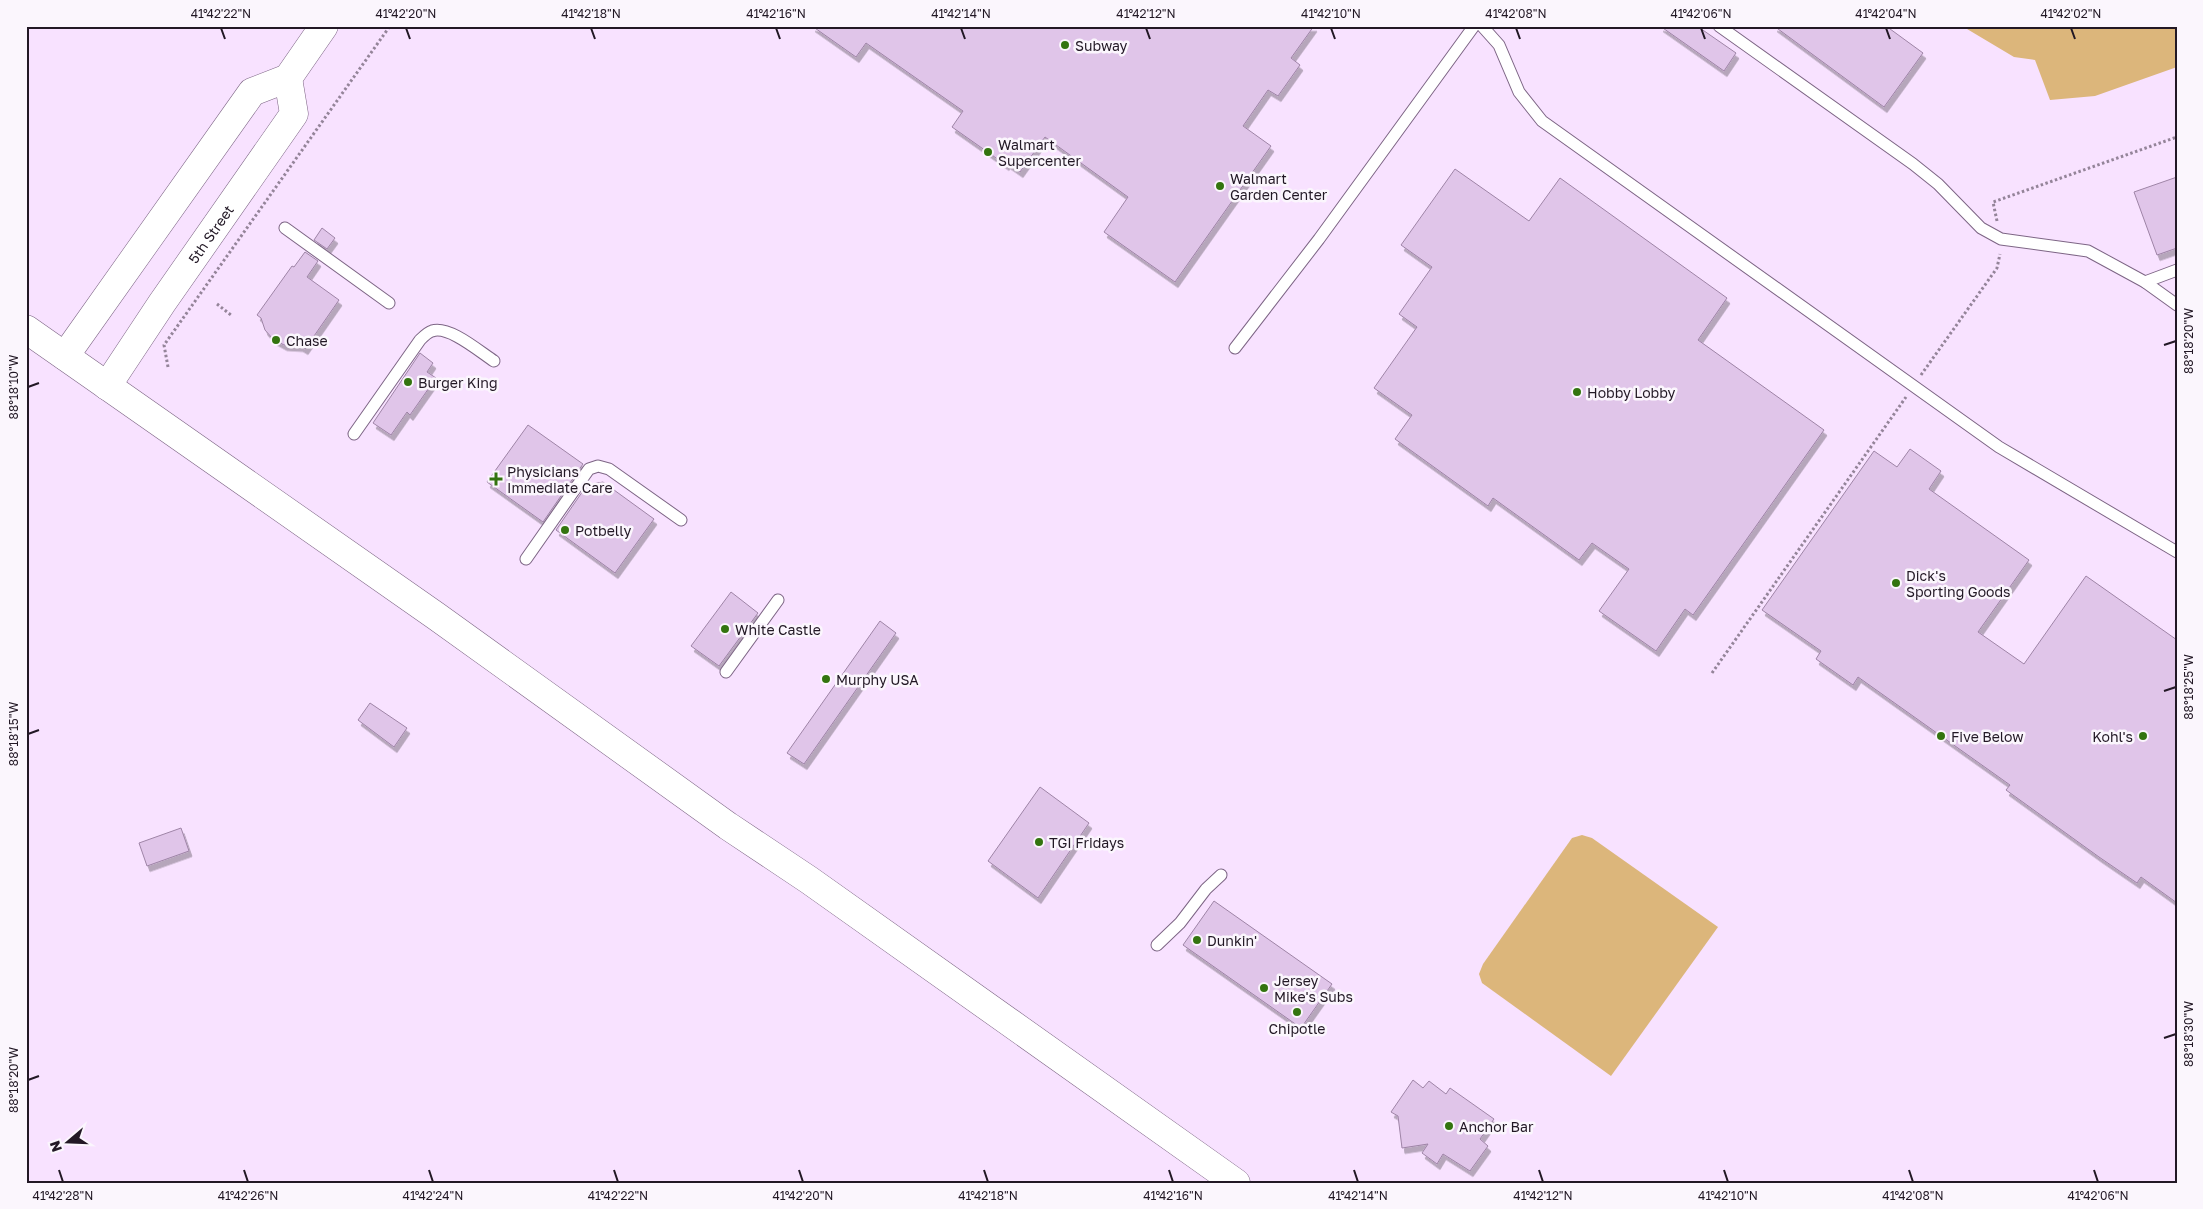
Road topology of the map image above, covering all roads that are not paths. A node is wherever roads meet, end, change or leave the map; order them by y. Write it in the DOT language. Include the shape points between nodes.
graph roads {
  1 [pos="324,26"];
  2 [pos="1474,26"];
  3 [pos="1482,26"];
  4 [pos="1719,26"];
  5 [pos="288,78"];
  6 [pos="284,228"];
  7 [pos="2177,270"];
  8 [pos="2145,282"];
  9 [pos="389,303"];
  10 [pos="2177,305"];
  11 [pos="26,329"];
  12 [pos="1235,348"];
  13 [pos="65,356"];
  14 [pos="494,362"];
  15 [pos="107,386"];
  16 [pos="354,434"];
  17 [pos="681,520"];
  18 [pos="2177,552"];
  19 [pos="526,559"];
  20 [pos="778,600"];
  21 [pos="726,672"];
  22 [pos="1221,875"];
  23 [pos="1157,945"];
  24 [pos="1236,1183"];
  1 -- 5 [label="main road"];
  2 -- 12 [label="lane"];
  3 -- 18 [label="lane" via="1499,44 1520,92 1542,121 1999,447"];
  4 -- 8 [label="lane" via="1913,164 1938,184 1981,228 2001,239 2088,251"];
  5 -- 13 [label="main road" via="252,92"];
  5 -- 15 [label="main road, 5th Street" via="294,114"];
  6 -- 9 [label="lane"];
  7 -- 8 [label="lane"];
  8 -- 10 [label="lane"];
  11 -- 13 [label="main road"];
  13 -- 15 [label="main road"];
  14 -- 16 [label="lane" via="443,329 431,331 420,340"];
  15 -- 24 [label="main road"];
  17 -- 19 [label="lane" via="609,469 598,466 589,469"];
  20 -- 21 [label="lane"];
  22 -- 23 [label="lane"];
}
